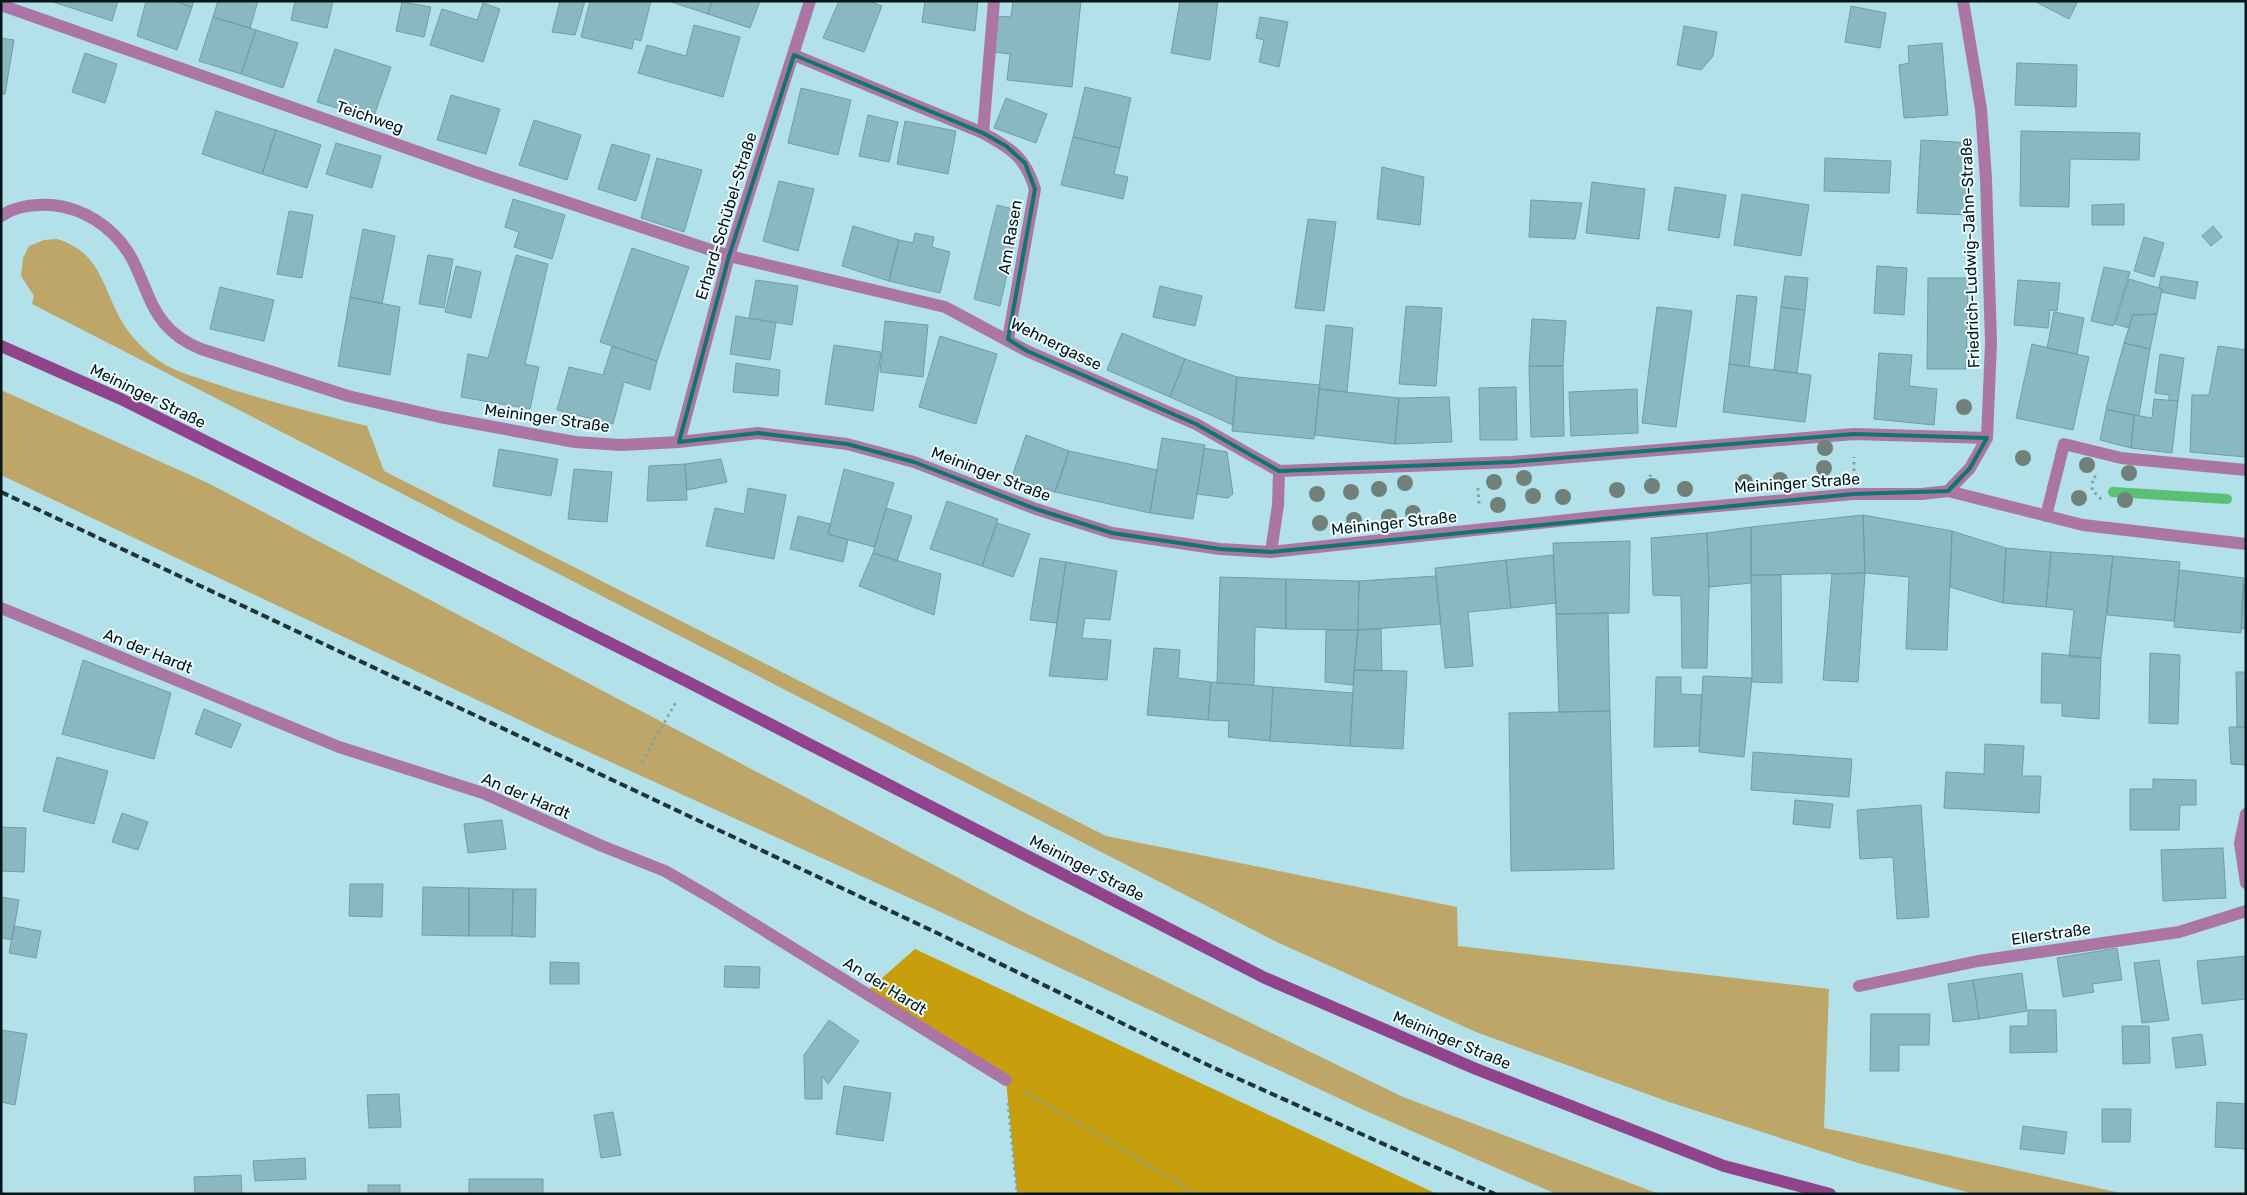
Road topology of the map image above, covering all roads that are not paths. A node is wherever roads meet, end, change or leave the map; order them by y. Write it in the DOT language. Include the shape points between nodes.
graph roads {
  1 [pos="810,1"];
  2 [pos="994,1"];
  3 [pos="1963,1"];
  4 [pos="1,5"];
  5 [pos="794,55"];
  6 [pos="983,133"];
  7 [pos="1,216"];
  8 [pos="729,256"];
  9 [pos="1008,339"];
  10 [pos="1,346"];
  11 [pos="1987,438"];
  12 [pos="679,442"];
  13 [pos="2246,470"];
  14 [pos="1279,471"];
  15 [pos="1948,491"];
  16 [pos="2046,516"];
  17 [pos="2246,544"];
  18 [pos="1271,552"];
  19 [pos="1,608"];
  20 [pos="2246,814"];
  21 [pos="2246,883"];
  22 [pos="2246,911"];
  23 [pos="1859,986"];
  24 [pos="1006,1080"];
  25 [pos="1830,1194"];
  1 -- 5 [label="street, Erhard-Schübel-Straße"];
  2 -- 6 [label="street"];
  3 -- 11 [label="street, Friedrich-Ludwig-Jahn-Straße" via="1981,109 1986,179 1991,342"];
  4 -- 8 [label="street, Teichweg" via="475,172"];
  5 -- 6 [label="street, Am Rasen"];
  5 -- 8 [label="street, Erhard-Schübel-Straße"];
  6 -- 9 [label="street, Am Rasen" via="1017,154 1030,173 1035,189"];
  7 -- 12 [label="street, Meininger Straße" via="22,207 45,204 63,206 92,218 112,232 128,252 153,307 165,325 200,350 348,396 495,428 575,442 621,445"];
  8 -- 9 [label="street, Wehnergasse" via="945,307"];
  8 -- 12 [label="street, Erhard-Schübel-Straße"];
  9 -- 14 [label="street, Wehnergasse" via="1027,351 1196,424"];
  10 -- 25 [label="main road, Meininger Straße" via="121,399 688,682 1266,978 1476,1069 1724,1166"];
  11 -- 14 [label="street" via="1854,434 1476,463"];
  11 -- 15 [label="street, Friedrich-Ludwig-Jahn-Straße" via="1970,468"];
  12 -- 18 [label="street, Meininger Straße" via="758,433 847,444 914,462 1036,509 1112,533 1212,548"];
  13 -- 16 [label="street" via="2121,458 2064,444"];
  14 -- 18 [label="street"];
  15 -- 16 [label="street, Meininger Straße"];
  15 -- 18 [label="street, Meininger Straße" via="1853,494"];
  16 -- 17 [label="street, Meininger Straße" via="2113,530"];
  19 -- 24 [label="street, An der Hardt" via="339,747 483,793 665,871"];
  20 -- 21 [label="street" via="2240,843"];
  22 -- 23 [label="street, Ellerstraße" via="2179,932 1978,961"];
}
